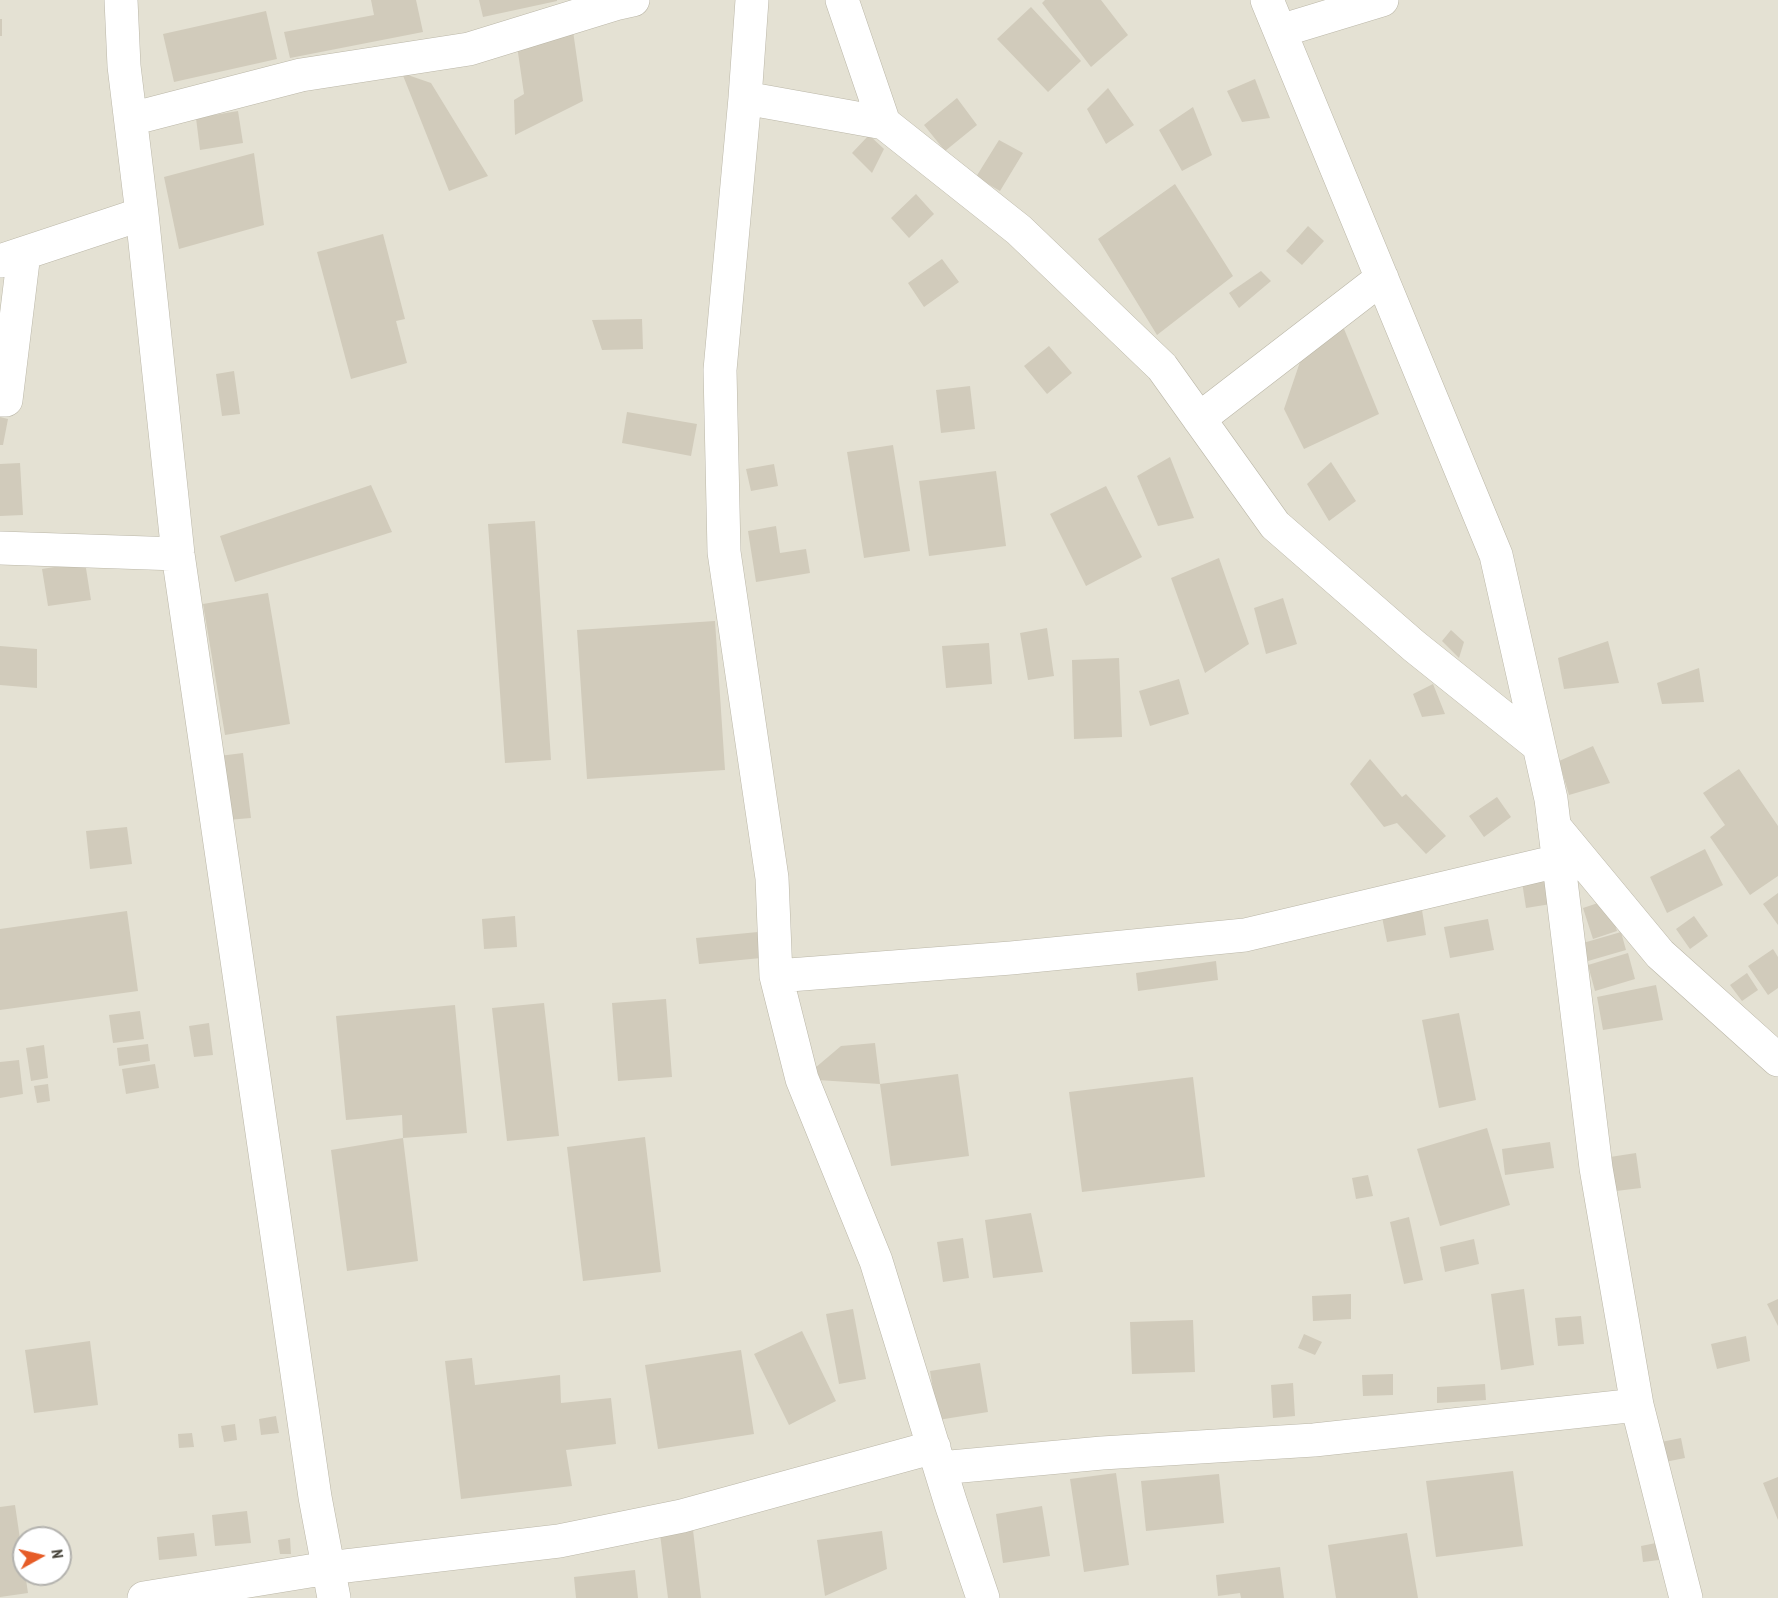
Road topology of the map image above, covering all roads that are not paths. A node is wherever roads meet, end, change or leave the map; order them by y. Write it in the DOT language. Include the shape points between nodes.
graph roads {
  1 [pos="121,0"];
  2 [pos="633,0"];
  3 [pos="752,0"];
  4 [pos="842,0"];
  5 [pos="1267,0"];
  6 [pos="1383,0"];
  7 [pos="1280,31"];
  8 [pos="745,98"];
  9 [pos="131,119"];
  10 [pos="884,123"];
  11 [pos="142,214"];
  12 [pos="12,257"];
  13 [pos="1382,278"];
  14 [pos="0,400"];
  15 [pos="1199,419"];
  16 [pos="0,549"];
  17 [pos="178,554"];
  18 [pos="1539,746"];
  19 [pos="1554,826"];
  20 [pos="1558,861"];
  21 [pos="776,976"];
  22 [pos="1778,1060"];
  23 [pos="1637,1405"];
  24 [pos="937,1458"];
  25 [pos="331,1583"];
  26 [pos="144,1598"];
  27 [pos="983,1598"];
  28 [pos="1686,1598"];
  1 -- 9 [label="street"];
  2 -- 9 [label="street" via="470,49 301,75"];
  3 -- 8 [label="street"];
  4 -- 10 [label="street"];
  5 -- 7 [label="street"];
  6 -- 7 [label="street"];
  7 -- 13 [label="street"];
  8 -- 10 [label="street"];
  8 -- 21 [label="street" via="720,370 724,552 771,878"];
  9 -- 11 [label="street"];
  10 -- 15 [label="street" via="1019,230 1162,368"];
  11 -- 12 [label="street"];
  11 -- 17 [label="street"];
  12 -- 14 [label="street" via="6,400"];
  13 -- 15 [label="street"];
  13 -- 18 [label="street" via="1496,555"];
  15 -- 18 [label="street" via="1275,525 1414,646"];
  16 -- 17 [label="street"];
  17 -- 25 [label="street" via="315,1497"];
  18 -- 19 [label="street"];
  19 -- 20 [label="street"];
  19 -- 22 [label="street" via="1660,954"];
  20 -- 21 [label="street" via="1245,935"];
  20 -- 23 [label="street" via="1596,1168"];
  21 -- 24 [label="street" via="802,1078 876,1261"];
  23 -- 24 [label="street" via="1314,1440"];
  23 -- 28 [label="street"];
  24 -- 25 [label="street" via="682,1516"];
  24 -- 27 [label="street"];
  25 -- 26 [label="street"];
}
